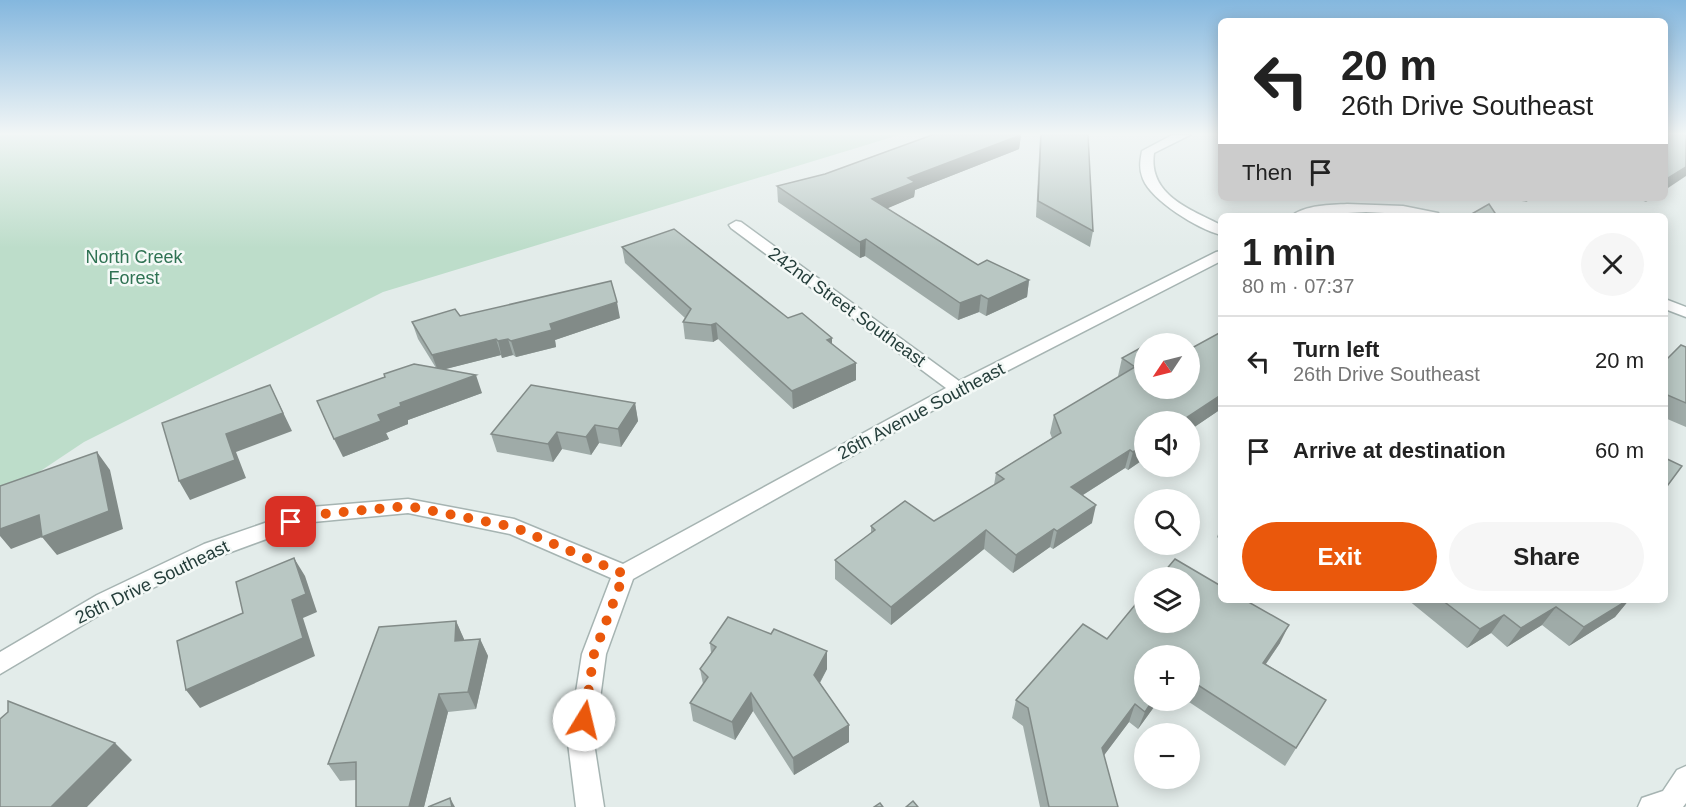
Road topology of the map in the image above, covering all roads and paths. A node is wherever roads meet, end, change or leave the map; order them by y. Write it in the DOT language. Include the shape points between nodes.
graph roads {
  1 [pos="1146,173"];
  2 [pos="1317,213"];
  3 [pos="1412,213"];
  4 [pos="736,225"];
  5 [pos="1218,229"];
  6 [pos="1218,257"];
  7 [pos="1668,305"];
  8 [pos="1686,312"];
  9 [pos="958,389"];
  10 [pos="624,574"];
  11 [pos="0,664"];
  12 [pos="1686,779"];
  13 [pos="590,807"];
  14 [pos="1652,807"];
  1 -- 5 [label="street" via="1155,190"];
  2 -- 3 [label="street" via="1341,209"];
  4 -- 9 [label="street, 242nd Street Southeast"];
  6 -- 9 [label="street, 26th Avenue Southeast"];
  7 -- 8 [label="street"];
  9 -- 10 [label="street, 26th Avenue Southeast"];
  10 -- 11 [label="street, 26th Drive Southeast" via="514,527 408,506 311,515 212,550 105,601"];
  10 -- 13 [label="street" via="594,654 580,743"];
  12 -- 14 [label="street" via="1671,802"];
}
